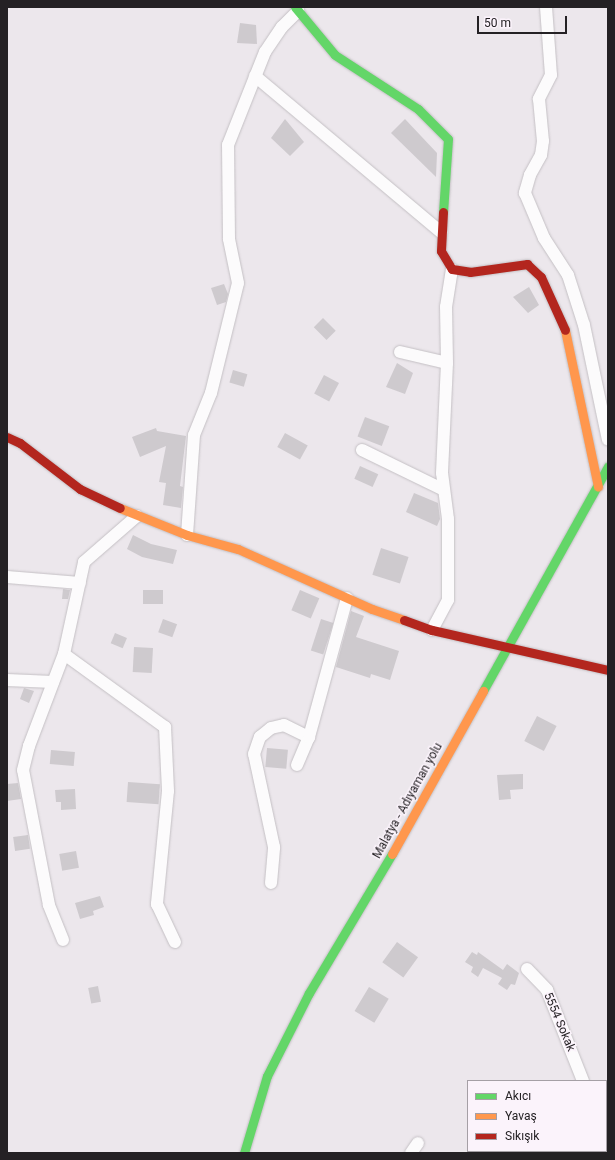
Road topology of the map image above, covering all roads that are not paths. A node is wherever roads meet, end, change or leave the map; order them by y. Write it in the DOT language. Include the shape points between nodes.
graph roads {
  1 [pos="546,7"];
  2 [pos="296,9"];
  3 [pos="255,76"];
  4 [pos="441,232"];
  5 [pos="452,269"];
  6 [pos="400,352"];
  7 [pos="447,363"];
  8 [pos="7,437"];
  9 [pos="608,440"];
  10 [pos="362,450"];
  11 [pos="608,466"];
  12 [pos="598,487"];
  13 [pos="444,490"];
  14 [pos="137,516"];
  15 [pos="187,535"];
  16 [pos="7,577"];
  17 [pos="80,583"];
  18 [pos="347,598"];
  19 [pos="432,630"];
  20 [pos="508,647"];
  21 [pos="64,654"];
  22 [pos="608,670"];
  23 [pos="7,680"];
  24 [pos="53,682"];
  25 [pos="309,737"];
  26 [pos="297,764"];
  27 [pos="271,883"];
  28 [pos="63,940"];
  29 [pos="175,942"];
  30 [pos="527,968"];
  31 [pos="583,1080"];
  32 [pos="244,1153"];
  1 -- 9 [label="street" via="551,75 539,99 543,141 525,193 544,238 568,275 584,325"];
  2 -- 3 [label="street" via="265,52"];
  2 -- 4 [label="main road" via="335,55 418,109 448,139"];
  3 -- 4 [label="street"];
  3 -- 15 [label="street" via="228,145 229,239 238,283 211,392 194,435"];
  4 -- 5 [label="main road" via="441,251"];
  5 -- 7 [label="street" via="446,307"];
  5 -- 12 [label="main road" via="470,272 528,264 541,277 564,327"];
  6 -- 7 [label="street"];
  7 -- 13 [label="street" via="442,473"];
  8 -- 14 [label="main road" via="20,442 80,489"];
  10 -- 13 [label="street"];
  11 -- 12 [label="main road, Malatya - Adıyaman yolu"];
  12 -- 20 [label="main road, Malatya - Adıyaman yolu"];
  13 -- 19 [label="street" via="448,519 448,600"];
  14 -- 15 [label="main road"];
  14 -- 17 [label="street" via="84,562"];
  15 -- 18 [label="main road" via="238,549"];
  16 -- 17 [label="street"];
  17 -- 21 [label="street"];
  18 -- 19 [label="main road"];
  18 -- 25 [label="street"];
  19 -- 20 [label="main road"];
  20 -- 22 [label="main road"];
  20 -- 32 [label="main road, Malatya - Adıyaman yolu" via="379,878 306,1000 267,1076"];
  21 -- 24 [label="street"];
  21 -- 29 [label="street" via="165,727 168,791 157,904"];
  23 -- 24 [label="street"];
  24 -- 28 [label="street" via="29,746 23,770 49,905"];
  25 -- 26 [label="street"];
  25 -- 27 [label="street" via="284,725 271,728 260,737 254,754 274,847"];
  30 -- 31 [label="street, 5554 Sokak" via="547,990"];
}
